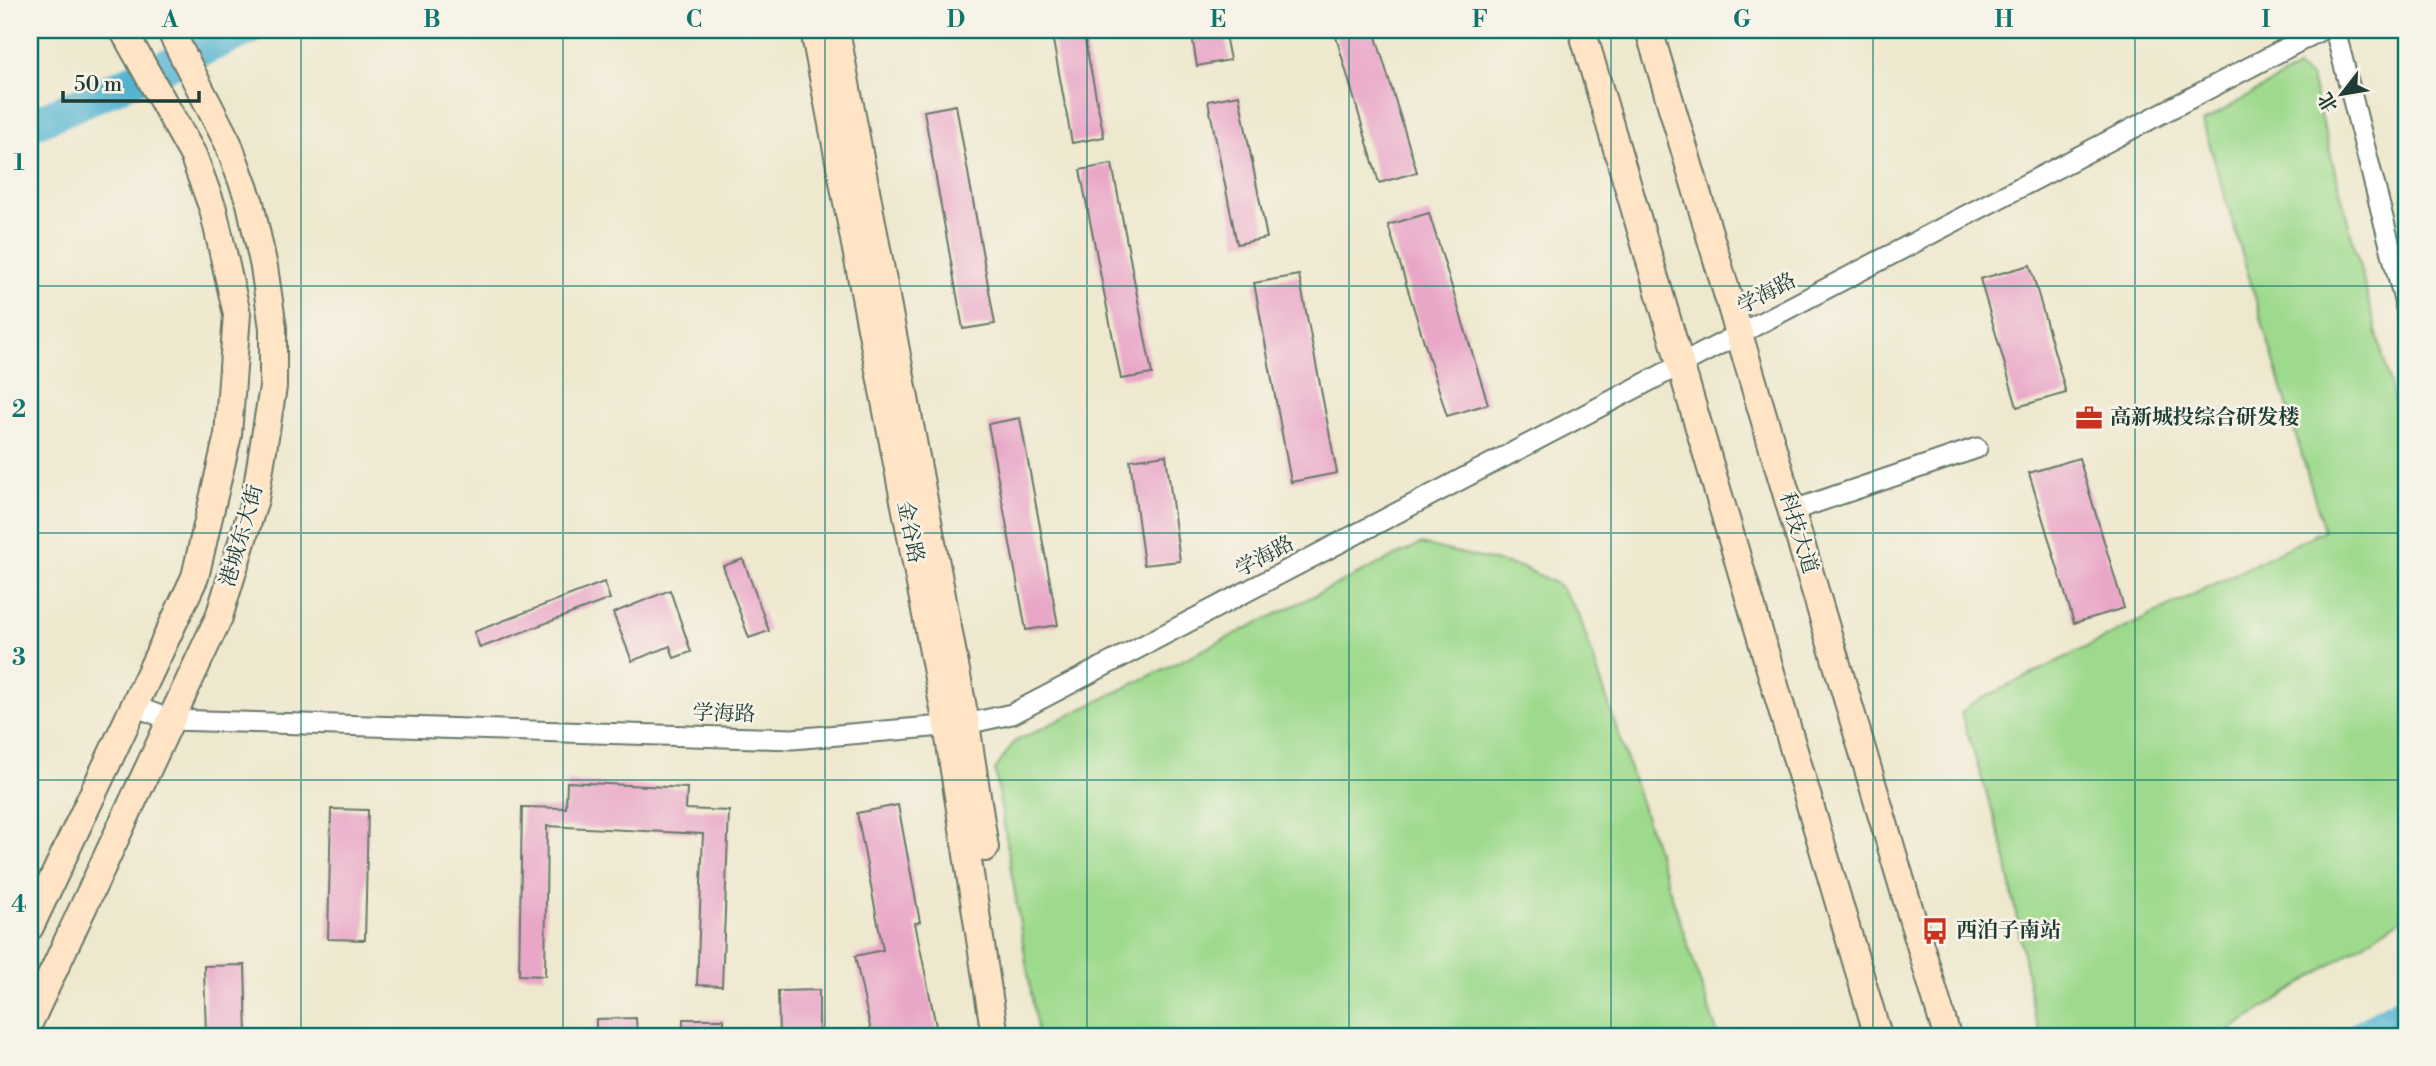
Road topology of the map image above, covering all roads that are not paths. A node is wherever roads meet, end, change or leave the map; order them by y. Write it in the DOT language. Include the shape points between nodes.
graph roads {
  1 [pos="170,30"];
  2 [pos="814,30"];
  3 [pos="836,30"];
  4 [pos="1582,30"];
  5 [pos="1649,30"];
  6 [pos="2321,30"];
  7 [pos="2335,30"];
  8 [pos="125,35"];
  9 [pos="2406,308"];
  10 [pos="1739,334"];
  11 [pos="1681,366"];
  12 [pos="1977,448"];
  13 [pos="1791,510"];
  14 [pos="134,706"];
  15 [pos="171,720"];
  16 [pos="957,724"];
  17 [pos="30,927"];
  18 [pos="30,1021"];
  19 [pos="995,1036"];
  20 [pos="1014,1036"];
  21 [pos="1878,1036"];
  22 [pos="1947,1036"];
  1 -- 15 [label="main road, 港城东大街" via="228,143 250,203 273,328 273,387 255,499 219,617"];
  2 -- 16 [label="main road, 金谷路"];
  3 -- 16 [label="main road, 金谷路"];
  4 -- 11 [label="main road"];
  5 -- 10 [label="main road, 科技大道"];
  6 -- 10 [label="street, 学海路"];
  7 -- 9 [label="street"];
  8 -- 14 [label="main road, 港城东大街" via="193,155 213,209 237,314 228,435 195,578"];
  10 -- 11 [label="street, 学海路"];
  10 -- 13 [label="main road, 科技大道"];
  11 -- 16 [label="street, 学海路" via="1012,714"];
  11 -- 21 [label="main road"];
  12 -- 13 [label="street"];
  13 -- 22 [label="main road, 科技大道"];
  14 -- 15 [label="street, 学海路"];
  14 -- 17 [label="main road, 港城东大街"];
  15 -- 16 [label="street, 学海路" via="792,739"];
  15 -- 18 [label="main road, 港城东大街"];
  16 -- 19 [label="main road, 金谷路"];
  16 -- 20 [label="main road, 金谷路"];
}
